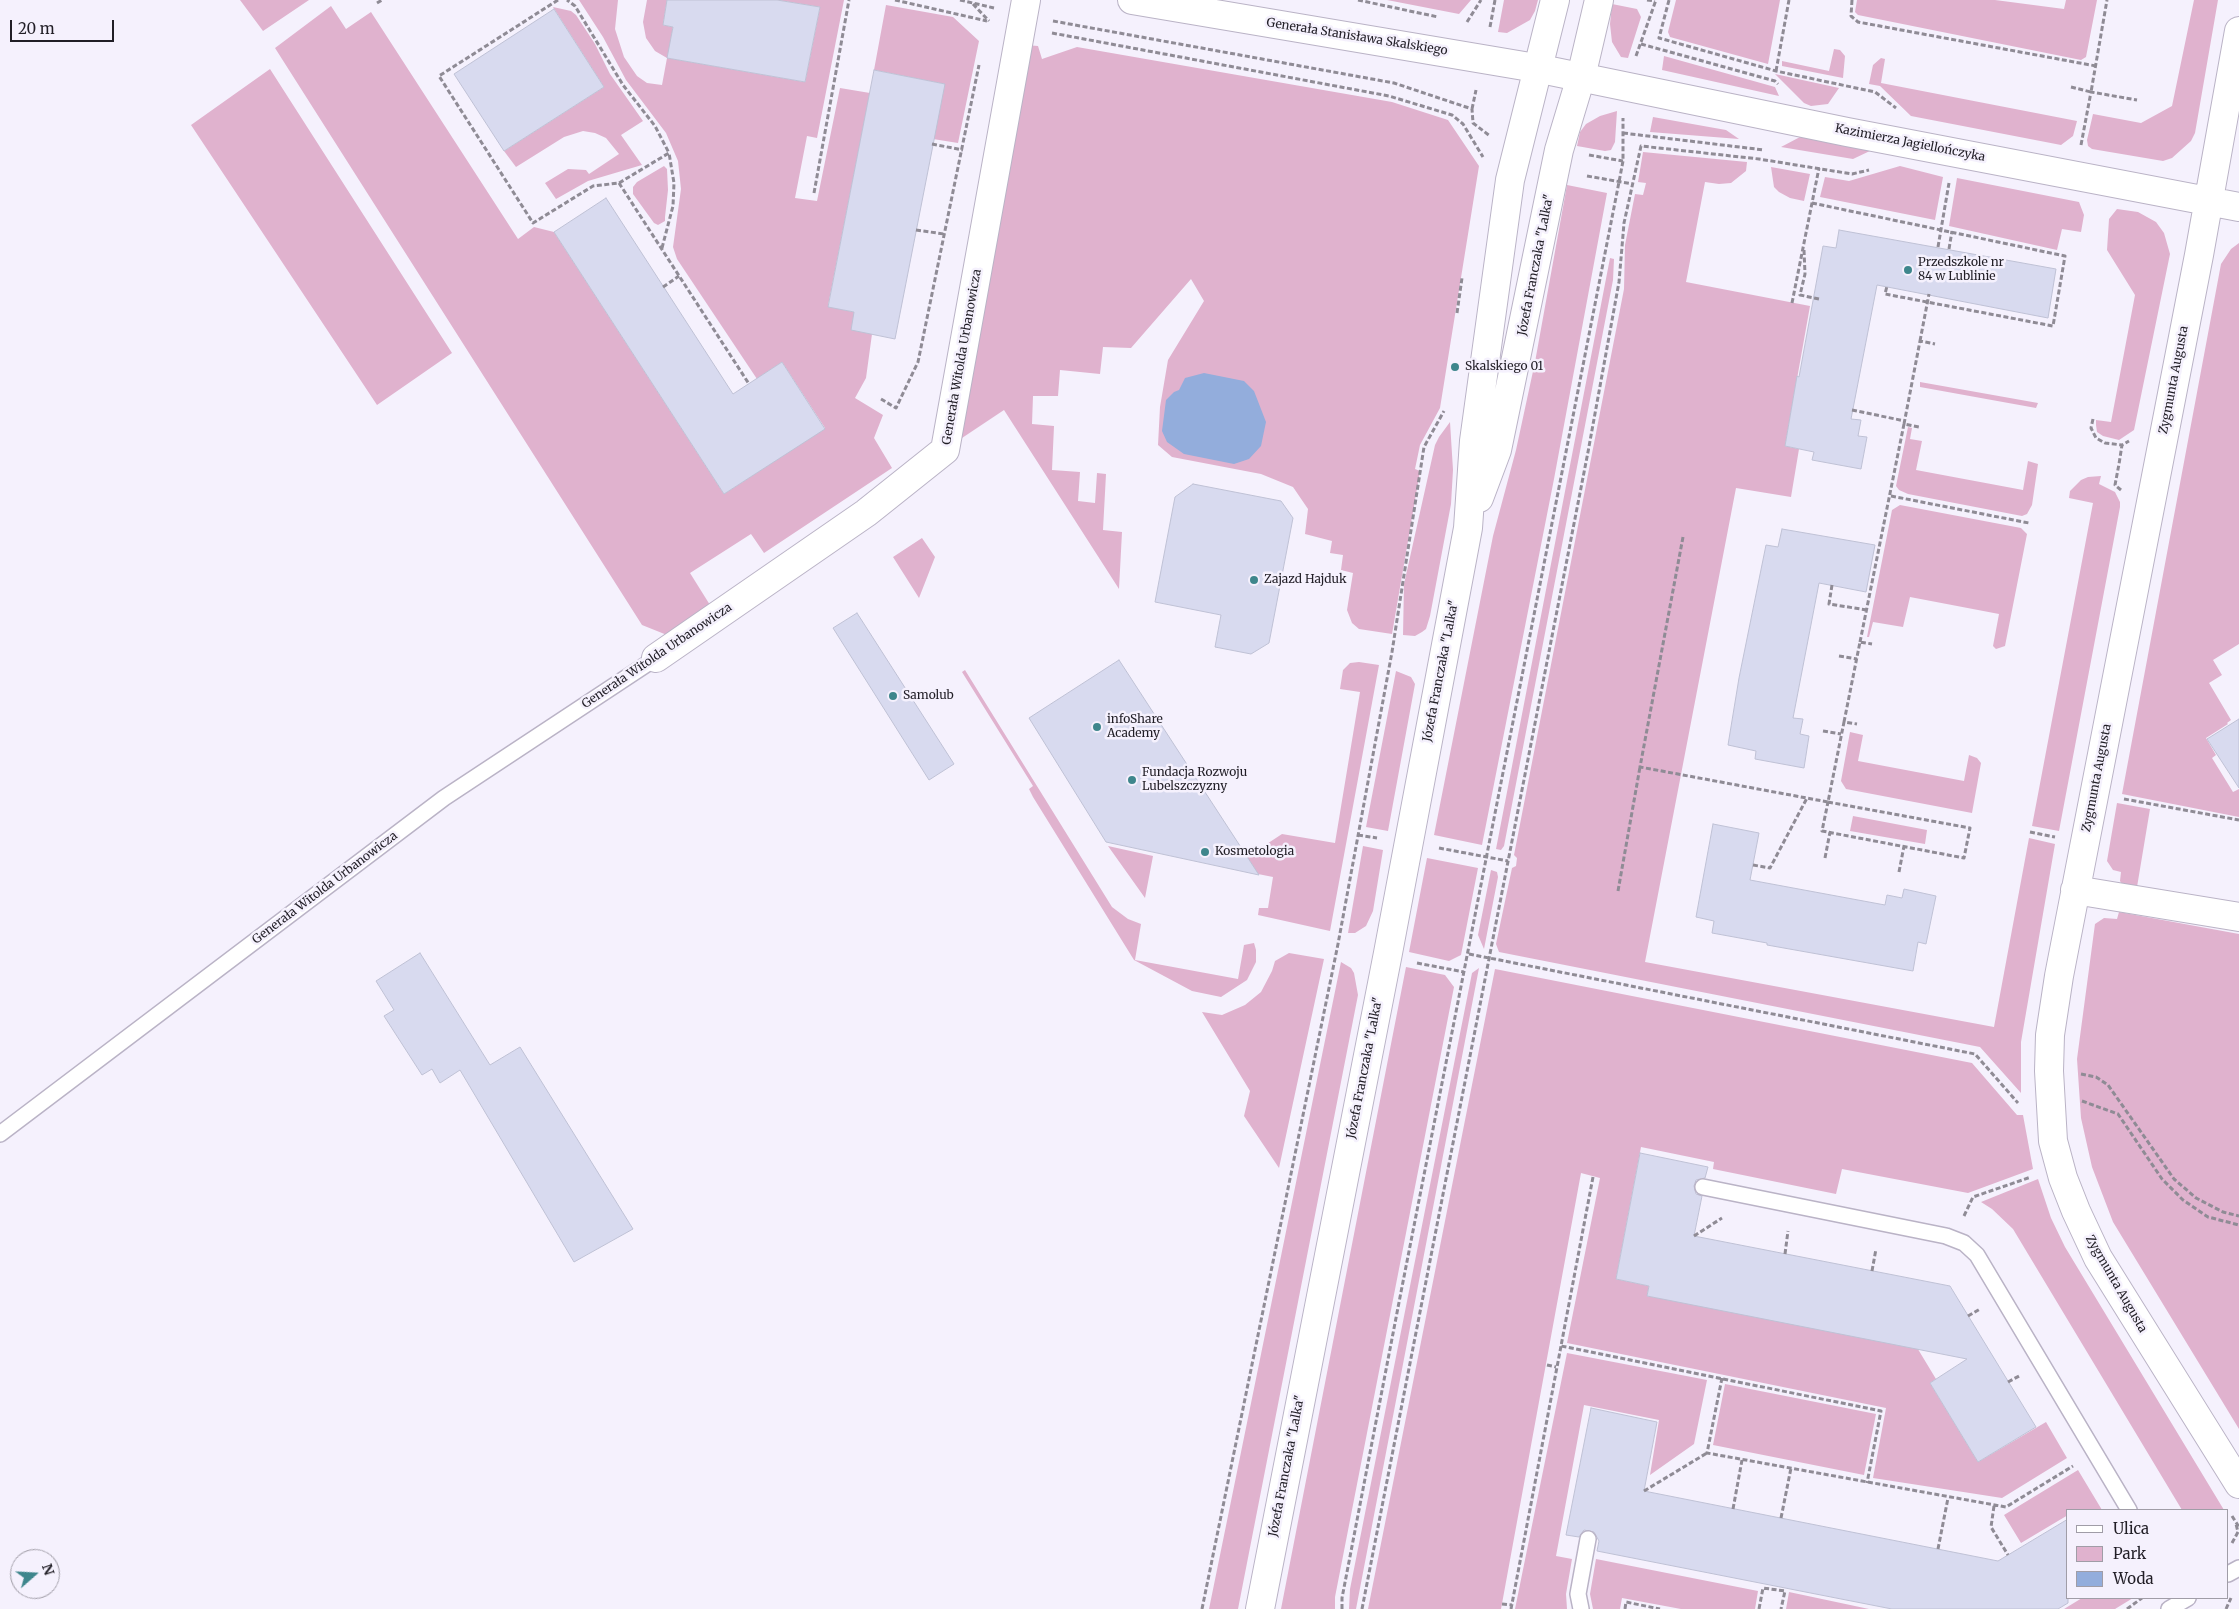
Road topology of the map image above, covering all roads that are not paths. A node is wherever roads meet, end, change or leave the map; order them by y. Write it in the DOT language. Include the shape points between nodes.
graph roads {
  1 [pos="1132,0"];
  2 [pos="1555,0"];
  3 [pos="1600,0"];
  4 [pos="1024,14"];
  5 [pos="2239,31"];
  6 [pos="1536,68"];
  7 [pos="1581,77"];
  8 [pos="2210,202"];
  9 [pos="2239,208"];
  10 [pos="1468,528"];
  11 [pos="656,658"];
  12 [pos="2075,890"];
  13 [pos="2239,917"];
  14 [pos="0,1134"];
  15 [pos="1703,1187"];
  16 [pos="2239,1484"];
  17 [pos="2128,1509"];
  18 [pos="1588,1539"];
  19 [pos="2186,1601"];
  20 [pos="1260,1609"];
  21 [pos="1581,1609"];
  22 [pos="2169,1609"];
  1 -- 6 [label="street, Generała Stanisława Skalskiego"];
  2 -- 6 [label="street, Józefa Franczaka \"Lalka\""];
  3 -- 7 [label="street, Józefa Franczaka \"Lalka\""];
  4 -- 11 [label="street, Generała Witolda Urbanowicza" via="946,450 866,513"];
  5 -- 8 [label="street, Zygmunta Augusta"];
  6 -- 7 [label="street, Generała Stanisława Skalskiego"];
  6 -- 10 [label="street, Józefa Franczaka \"Lalka\"" via="1506,205 1474,441"];
  7 -- 8 [label="street, Kazimierza Jagiellończyka"];
  7 -- 10 [label="street, Józefa Franczaka \"Lalka\"" via="1558,150 1497,450"];
  8 -- 9 [label="street, Kazimierza Jagiellończyka"];
  8 -- 12 [label="street, Zygmunta Augusta"];
  10 -- 20 [label="street, Józefa Franczaka \"Lalka\""];
  11 -- 14 [label="lane, Generała Witolda Urbanowicza" via="444,798"];
  12 -- 13 [label="street"];
  12 -- 16 [label="street, Zygmunta Augusta" via="2050,1035 2053,1141 2063,1178 2098,1258"];
  15 -- 17 [label="lane" via="1964,1243 1977,1255"];
  18 -- 21 [label="lane" via="1578,1594"];
  19 -- 22 [label="lane"];
}
